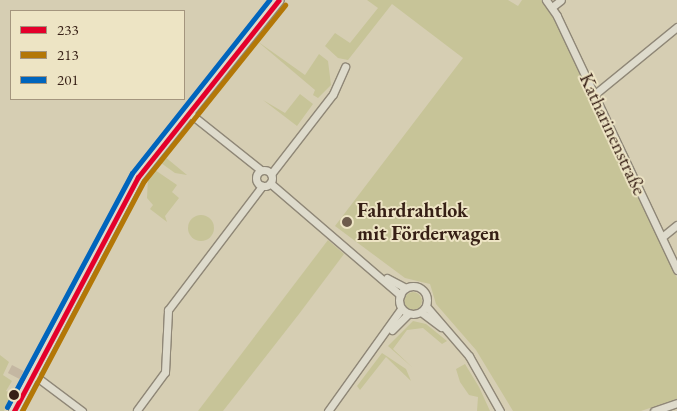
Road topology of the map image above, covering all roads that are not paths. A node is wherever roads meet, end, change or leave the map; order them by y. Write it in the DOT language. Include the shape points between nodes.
graph roads {
  1 [pos="279,0"];
  2 [pos="546,0"];
  3 [pos="561,0"];
  4 [pos="552,7"];
  5 [pos="677,26"];
  6 [pos="344,67"];
  7 [pos="595,94"];
  8 [pos="188,112"];
  9 [pos="261,170"];
  10 [pos="271,174"];
  11 [pos="270,183"];
  12 [pos="262,186"];
  13 [pos="677,225"];
  14 [pos="662,237"];
  15 [pos="677,270"];
  16 [pos="380,274"];
  17 [pos="406,288"];
  18 [pos="400,295"];
  19 [pos="426,306"];
  20 [pos="401,308"];
  21 [pos="420,312"];
  22 [pos="408,314"];
  23 [pos="454,337"];
  24 [pos="383,339"];
  25 [pos="34,374"];
  26 [pos="677,403"];
  27 [pos="137,410"];
  28 [pos="14,411"];
  29 [pos="82,411"];
  30 [pos="328,411"];
  31 [pos="499,411"];
  32 [pos="654,411"];
  1 -- 8 [label="main road"];
  2 -- 4 [label="street, Katharinenstraße"];
  3 -- 4 [label="street"];
  4 -- 7 [label="street, Katharinenstraße"];
  5 -- 7 [label="street"];
  6 -- 10 [label="street" via="333,94"];
  7 -- 14 [label="street, Katharinenstraße"];
  8 -- 9 [label="street"];
  8 -- 25 [label="main road" via="138,177"];
  9 -- 10 [label="street"];
  9 -- 12 [label="street" via="256,178"];
  10 -- 11 [label="street"];
  11 -- 12 [label="street"];
  11 -- 16 [label="street"];
  12 -- 27 [label="street" via="168,310 164,372"];
  13 -- 14 [label="street"];
  14 -- 15 [label="street, Katharinenstraße"];
  16 -- 17 [label="street"];
  16 -- 18 [label="street"];
  17 -- 18 [label="street"];
  17 -- 19 [label="street" via="421,288"];
  18 -- 20 [label="street"];
  19 -- 21 [label="street"];
  19 -- 23 [label="street"];
  20 -- 22 [label="street"];
  20 -- 24 [label="street"];
  21 -- 22 [label="street"];
  21 -- 23 [label="street"];
  22 -- 24 [label="street"];
  23 -- 31 [label="street" via="477,366"];
  24 -- 30 [label="street"];
  25 -- 28 [label="main road"];
  25 -- 29 [label="street"];
  26 -- 32 [label="street"];
}
